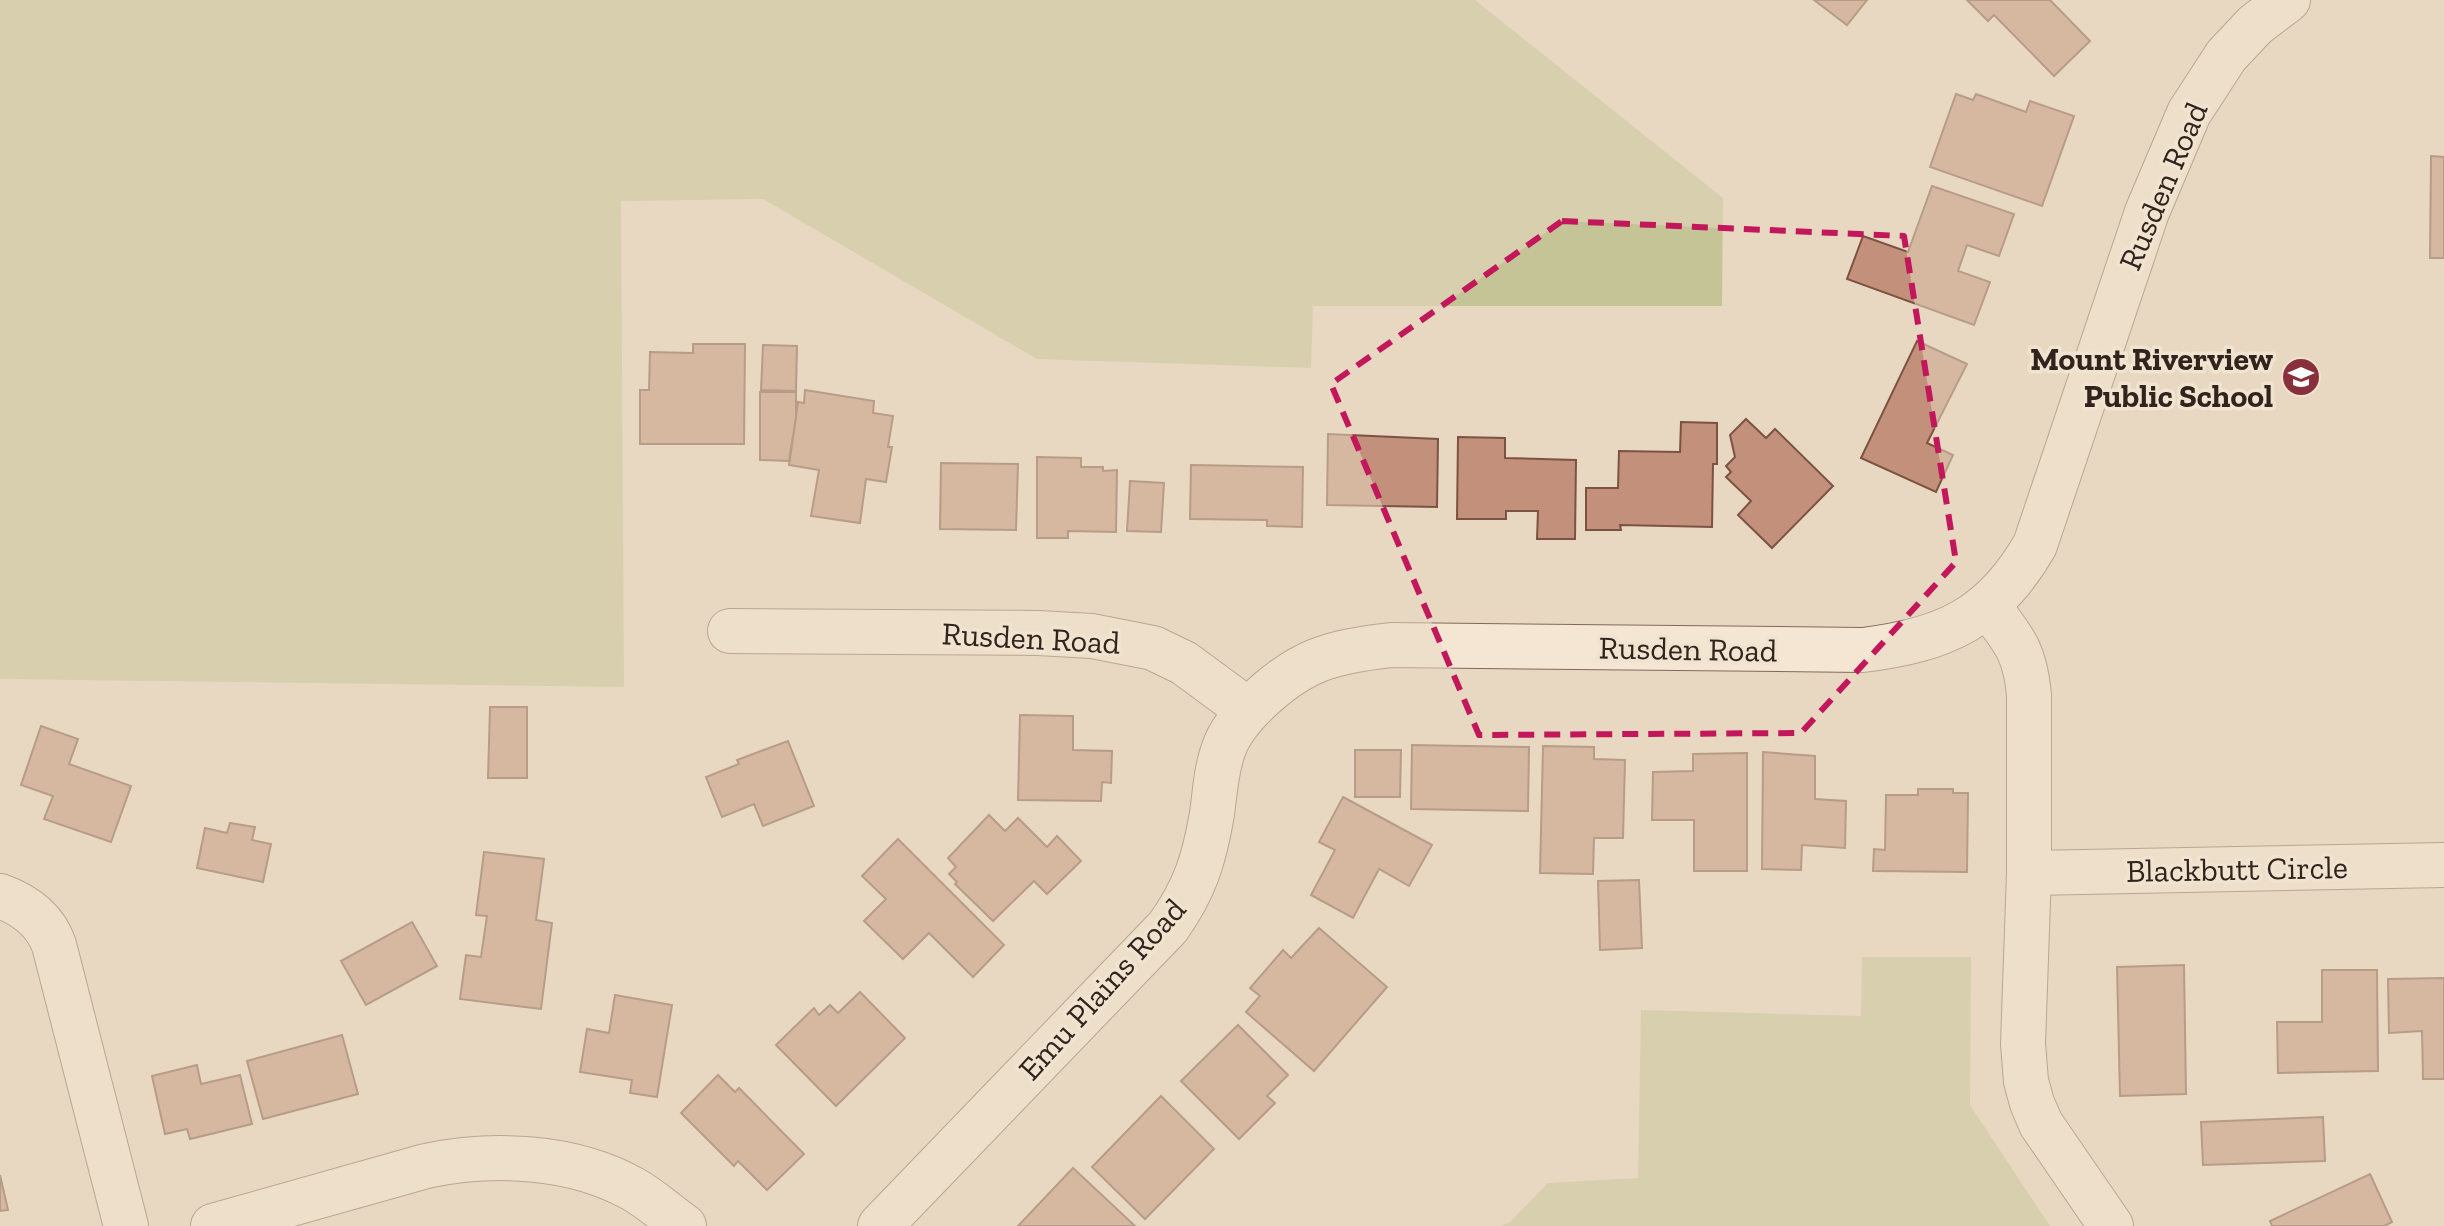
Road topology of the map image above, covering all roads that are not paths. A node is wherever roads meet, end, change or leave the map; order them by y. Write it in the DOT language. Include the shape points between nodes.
graph roads {
  1 [pos="2258,8"];
  2 [pos="1988,606"];
  3 [pos="730,631"];
  4 [pos="1248,710"];
  5 [pos="2444,865"];
  6 [pos="2029,873"];
  7 [pos="0,896"];
  8 [pos="126,1226"];
  9 [pos="213,1226"];
  10 [pos="684,1226"];
  11 [pos="880,1226"];
  12 [pos="2111,1226"];
  1 -- 2 [label="street, Rusden Road" via="2189,113 2147,212 2035,545"];
  2 -- 4 [label="street, Rusden Road" via="1923,639 1863,650 1361,648 1310,662 1285,676"];
  2 -- 6 [label="street" via="2018,645 2026,671"];
  3 -- 4 [label="street, Rusden Road" via="1092,636 1153,648 1184,663"];
  4 -- 11 [label="street, Emu Plains Road" via="1224,747 1197,879 1168,927"];
  5 -- 6 [label="street, Blackbutt Circle"];
  6 -- 12 [label="street" via="2026,1081 2041,1124"];
  7 -- 8 [label="street" via="32,913 54,945"];
  9 -- 10 [label="street" via="426,1166 499,1158 602,1175 634,1190"];
}
